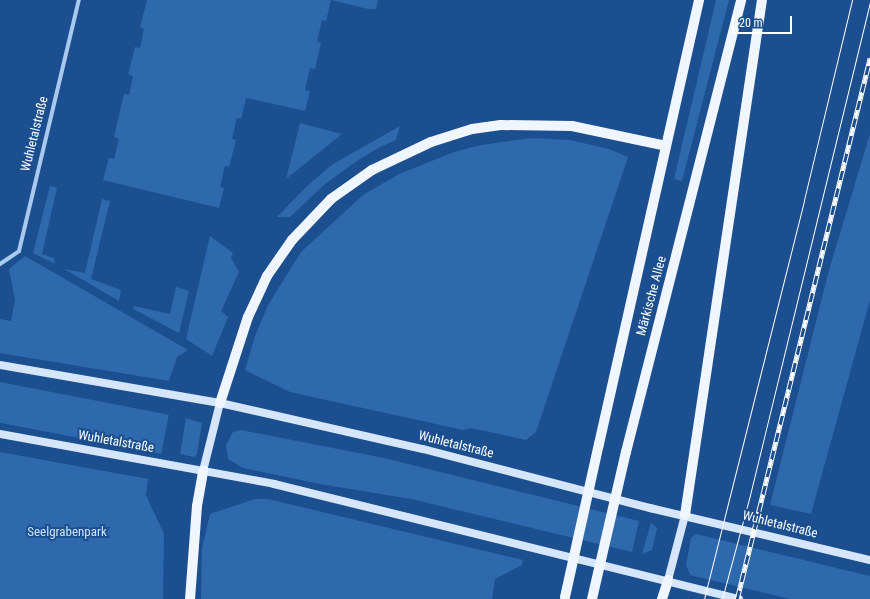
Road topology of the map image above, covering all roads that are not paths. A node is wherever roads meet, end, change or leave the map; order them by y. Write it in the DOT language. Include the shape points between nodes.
graph roads {
  1 [pos="79,0"];
  2 [pos="699,0"];
  3 [pos="741,0"];
  4 [pos="762,0"];
  5 [pos="666,146"];
  6 [pos="0,264"];
  7 [pos="0,365"];
  8 [pos="220,403"];
  9 [pos="0,434"];
  10 [pos="203,471"];
  11 [pos="685,515"];
  12 [pos="870,560"];
  13 [pos="668,580"];
  14 [pos="565,598"];
  15 [pos="190,599"];
  16 [pos="592,599"];
  17 [pos="662,599"];
  18 [pos="739,599"];
  1 -- 6 [label="street, Wuhletalstraße" via="19,251"];
  2 -- 5 [label="main road, Märkische Allee"];
  3 -- 16 [label="main road, Märkische Allee, bridge" via="626,452"];
  4 -- 11 [label="main road"];
  5 -- 8 [label="main road" via="572,126 501,125 472,129 431,142 372,170 332,199 292,240 267,276 248,317"];
  5 -- 14 [label="main road, Märkische Allee, bridge"];
  7 -- 8 [label="main road, Wuhletalstraße"];
  8 -- 10 [label="main road"];
  8 -- 11 [label="main road, Wuhletalstraße" via="423,449"];
  9 -- 10 [label="main road, Wuhletalstraße"];
  10 -- 13 [label="main road, Wuhletalstraße" via="274,484"];
  10 -- 15 [label="main road"];
  11 -- 12 [label="main road, Wuhletalstraße"];
  11 -- 13 [label="main road"];
  13 -- 17 [label="main road"];
  13 -- 18 [label="main road, Wuhletalstraße"];
}
